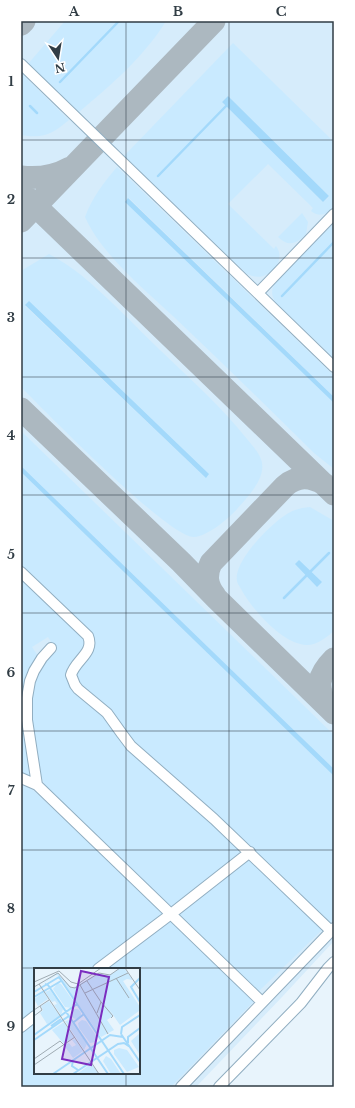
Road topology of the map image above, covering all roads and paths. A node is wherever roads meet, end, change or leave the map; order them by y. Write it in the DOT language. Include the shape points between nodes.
graph roads {
  1 [pos="21,64"];
  2 [pos="334,214"];
  3 [pos="258,293"];
  4 [pos="334,367"];
  5 [pos="21,572"];
  6 [pos="51,648"];
  7 [pos="21,778"];
  8 [pos="37,785"];
  9 [pos="250,852"];
  10 [pos="171,914"];
  11 [pos="333,929"];
  12 [pos="334,962"];
  13 [pos="99,968"];
  14 [pos="262,1002"];
  15 [pos="34,1017"];
  16 [pos="21,1027"];
  17 [pos="180,1087"];
  18 [pos="219,1087"];
  1 -- 3 [label="lane"];
  2 -- 3 [label="lane"];
  3 -- 4 [label="lane"];
  5 -- 9 [label="lane" via="88,636 89,649 71,675 78,689 107,713 131,746"];
  6 -- 8 [label="lane" via="34,671 27,698 27,720"];
  7 -- 8 [label="lane"];
  8 -- 10 [label="lane"];
  9 -- 10 [label="lane"];
  9 -- 11 [label="lane"];
  10 -- 13 [label="lane"];
  10 -- 14 [label="lane"];
  11 -- 14 [label="lane"];
  12 -- 18 [label="lane" via="301,1003"];
  14 -- 17 [label="lane"];
  15 -- 16 [label="lane"];
}
